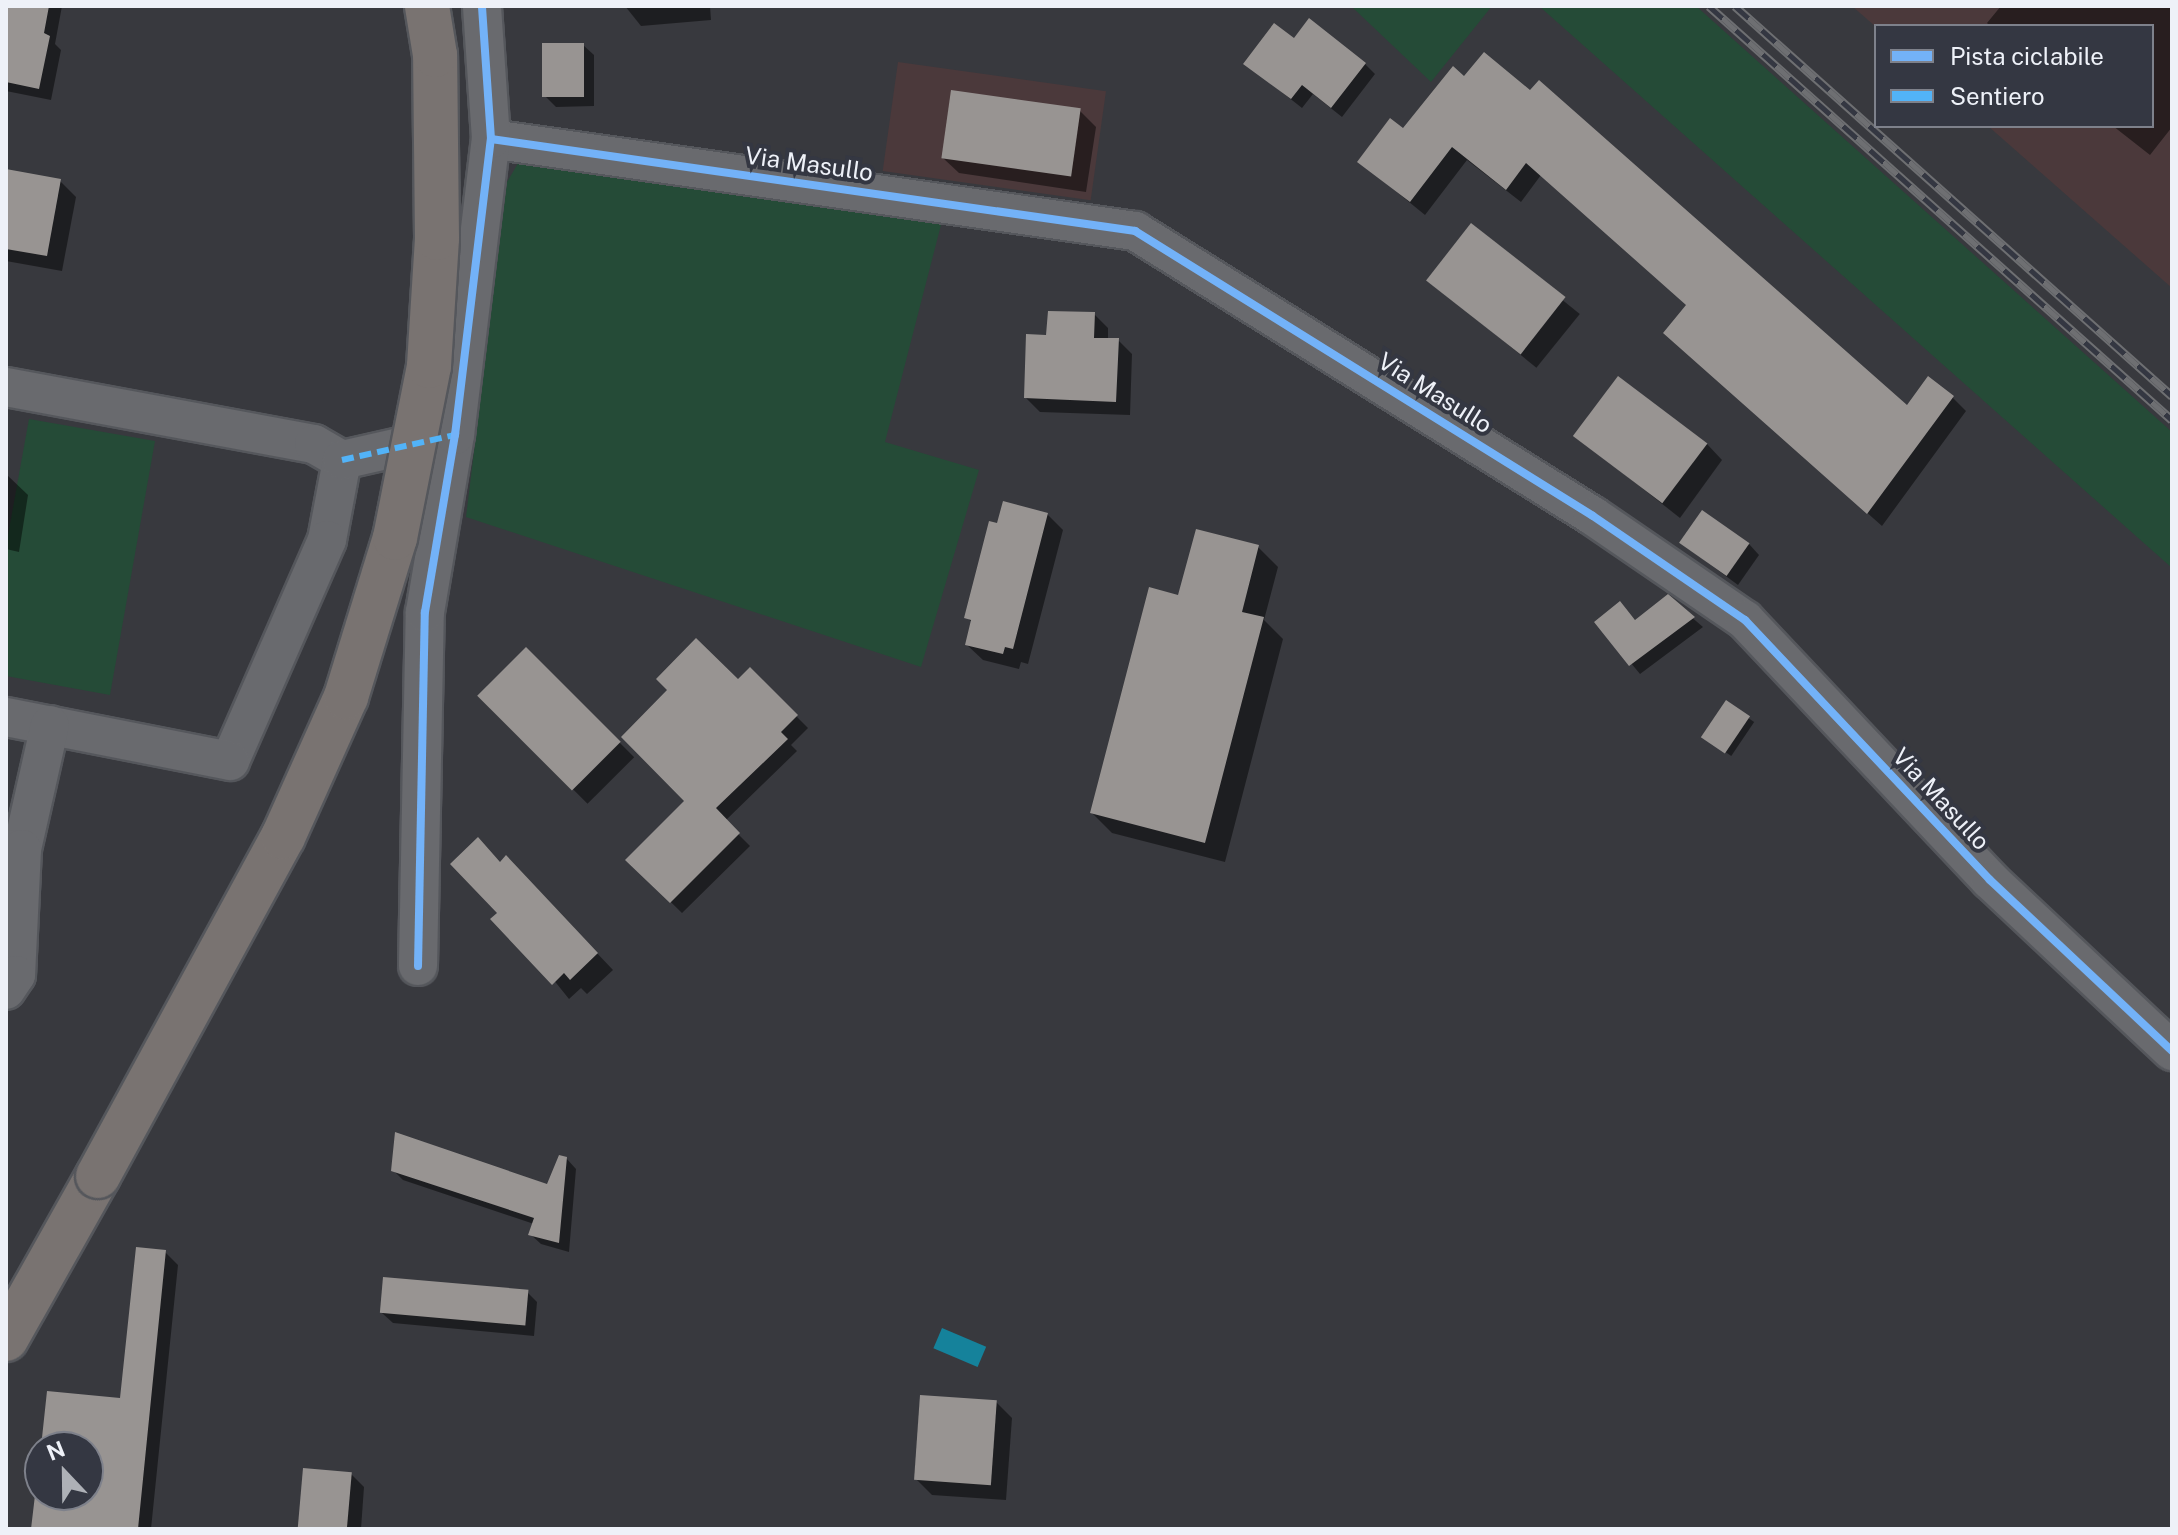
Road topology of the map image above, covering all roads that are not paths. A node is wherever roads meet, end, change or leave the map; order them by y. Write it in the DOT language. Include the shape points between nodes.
graph roads {
  1 [pos="427,6"];
  2 [pos="482,6"];
  3 [pos="491,139"];
  4 [pos="6,387"];
  5 [pos="455,435"];
  6 [pos="342,460"];
  7 [pos="6,717"];
  8 [pos="50,725"];
  9 [pos="14,850"];
  10 [pos="418,966"];
  11 [pos="6,990"];
  12 [pos="2172,1051"];
  13 [pos="6,1339"];
  1 -- 13 [label="highway, bridge" via="435,55 436,252 429,366 395,538 346,697 283,837"];
  2 -- 3 [label="street"];
  3 -- 5 [label="street"];
  3 -- 12 [label="street, Via Masullo" via="1135,231 1593,516 1745,620 1990,880"];
  4 -- 6 [label="street" via="314,444"];
  5 -- 6 [label="street"];
  5 -- 10 [label="street" via="425,612"];
  6 -- 8 [label="street" via="327,540 230,761"];
  7 -- 8 [label="street"];
  8 -- 9 [label="street"];
  9 -- 11 [label="street" via="16,975"];
}
